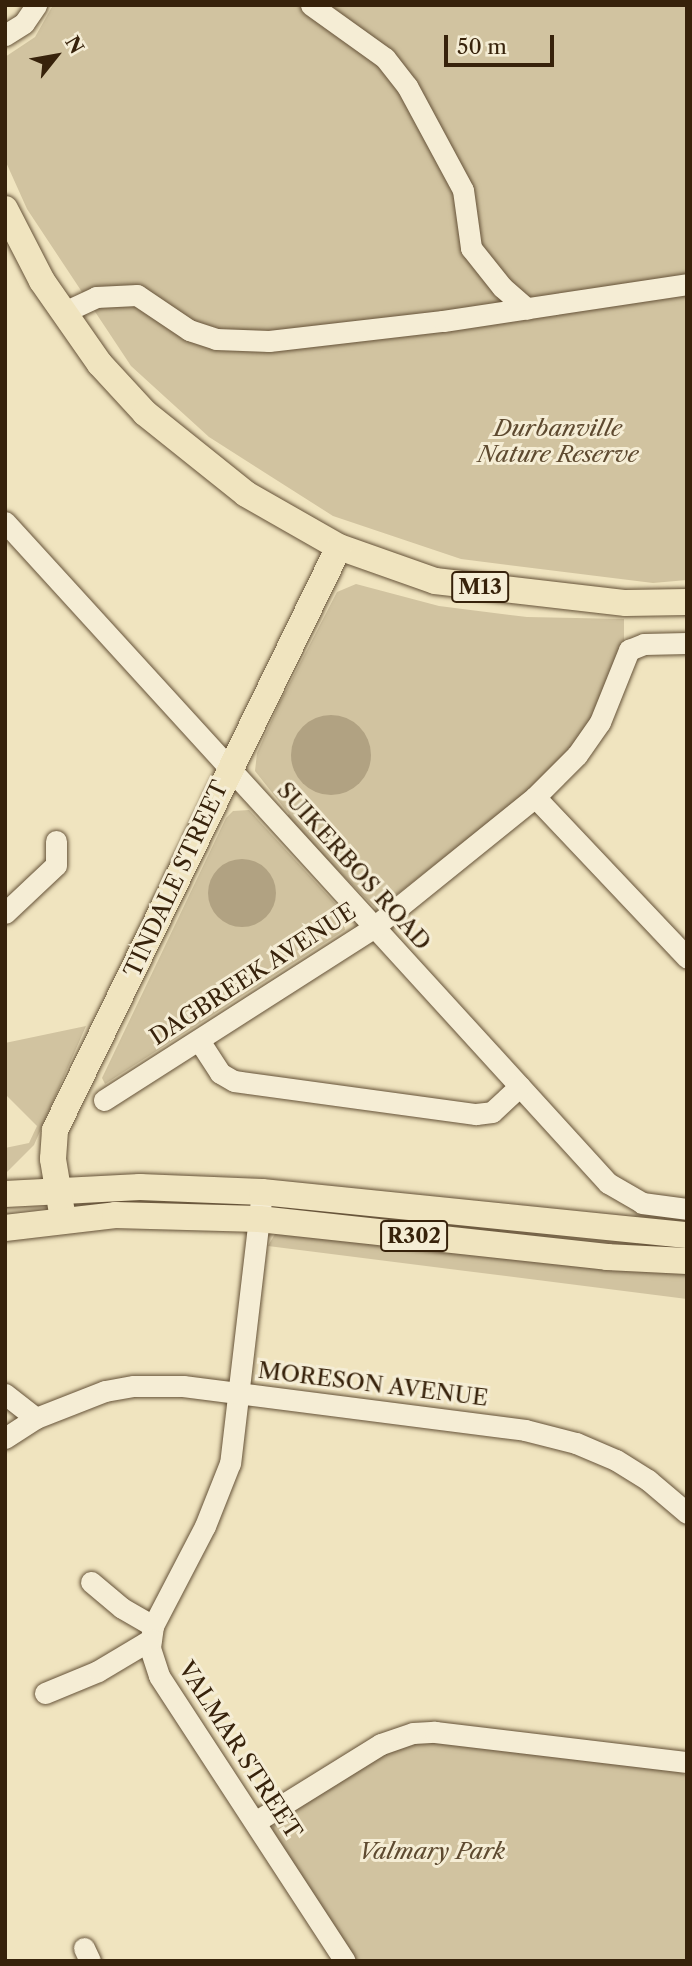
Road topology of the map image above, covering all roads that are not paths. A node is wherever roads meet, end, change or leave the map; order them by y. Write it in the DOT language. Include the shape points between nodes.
graph roads {
  1 [pos="36,5"];
  2 [pos="311,5"];
  3 [pos="5,35"];
  4 [pos="5,209"];
  5 [pos="687,284"];
  6 [pos="527,309"];
  7 [pos="62,313"];
  8 [pos="5,522"];
  9 [pos="339,547"];
  10 [pos="687,602"];
  11 [pos="687,643"];
  12 [pos="229,767"];
  13 [pos="535,797"];
  14 [pos="56,841"];
  15 [pos="5,913"];
  16 [pos="374,927"];
  17 [pos="685,954"];
  18 [pos="200,1042"];
  19 [pos="520,1086"];
  20 [pos="104,1100"];
  21 [pos="58,1191"];
  22 [pos="262,1192"];
  23 [pos="5,1194"];
  24 [pos="687,1209"];
  25 [pos="63,1219"];
  26 [pos="258,1219"];
  27 [pos="5,1228"];
  28 [pos="687,1235"];
  29 [pos="687,1261"];
  30 [pos="5,1394"];
  31 [pos="239,1394"];
  32 [pos="36,1419"];
  33 [pos="5,1438"];
  34 [pos="687,1513"];
  35 [pos="91,1582"];
  36 [pos="152,1633"];
  37 [pos="45,1693"];
  38 [pos="687,1762"];
  39 [pos="255,1822"];
  40 [pos="345,1961"];
  1 -- 3 [label="street" via="24,23"];
  2 -- 6 [label="street" via="385,58 407,86 463,190 471,248 502,287"];
  4 -- 7 [label="main road, M13"];
  5 -- 6 [label="street"];
  6 -- 7 [label="street" via="269,341 216,339 189,330 137,295 96,297"];
  7 -- 9 [label="main road, M13" via="122,389 203,464"];
  8 -- 12 [label="street, SUIKERBOS ROAD"];
  9 -- 10 [label="main road, M13" via="404,572 457,585 626,603"];
  9 -- 12 [label="main road, TINDALE STREET"];
  11 -- 13 [label="street, DAGBREEK AVENUE" via="644,644 629,650 593,734"];
  12 -- 16 [label="street, SUIKERBOS ROAD"];
  12 -- 21 [label="main road, TINDALE STREET" via="55,1130 52,1150"];
  13 -- 16 [label="street, DAGBREEK AVENUE"];
  13 -- 17 [label="street"];
  14 -- 15 [label="street" via="56,865"];
  16 -- 18 [label="street, DAGBREEK AVENUE"];
  16 -- 19 [label="street, SUIKERBOS ROAD"];
  18 -- 19 [label="street" via="229,1079 328,1094 482,1115"];
  18 -- 20 [label="street, DAGBREEK AVENUE"];
  19 -- 24 [label="street, SUIKERBOS ROAD" via="616,1190 642,1203"];
  21 -- 22 [label="main road, R302" via="140,1187"];
  21 -- 23 [label="main road, R302"];
  21 -- 25 [label="main road, TINDALE STREET"];
  22 -- 26 [label="street"];
  22 -- 28 [label="main road, R302"];
  25 -- 26 [label="main road, R302" via="140,1215"];
  25 -- 27 [label="main road, R302"];
  26 -- 29 [label="main road, R302" via="607,1257"];
  26 -- 31 [label="street"];
  30 -- 32 [label="street"];
  31 -- 32 [label="street, MORESON AVENUE" via="134,1386 74,1401"];
  31 -- 34 [label="street, MORESON AVENUE" via="551,1435 632,1469"];
  31 -- 36 [label="street" via="230,1463 205,1526"];
  32 -- 33 [label="street, MORESON AVENUE"];
  35 -- 36 [label="street"];
  36 -- 37 [label="street" via="98,1671"];
  36 -- 39 [label="street, VALMAR STREET" via="159,1676"];
  38 -- 39 [label="street" via="413,1733 381,1744"];
  39 -- 40 [label="street, VALMAR STREET"];
}
